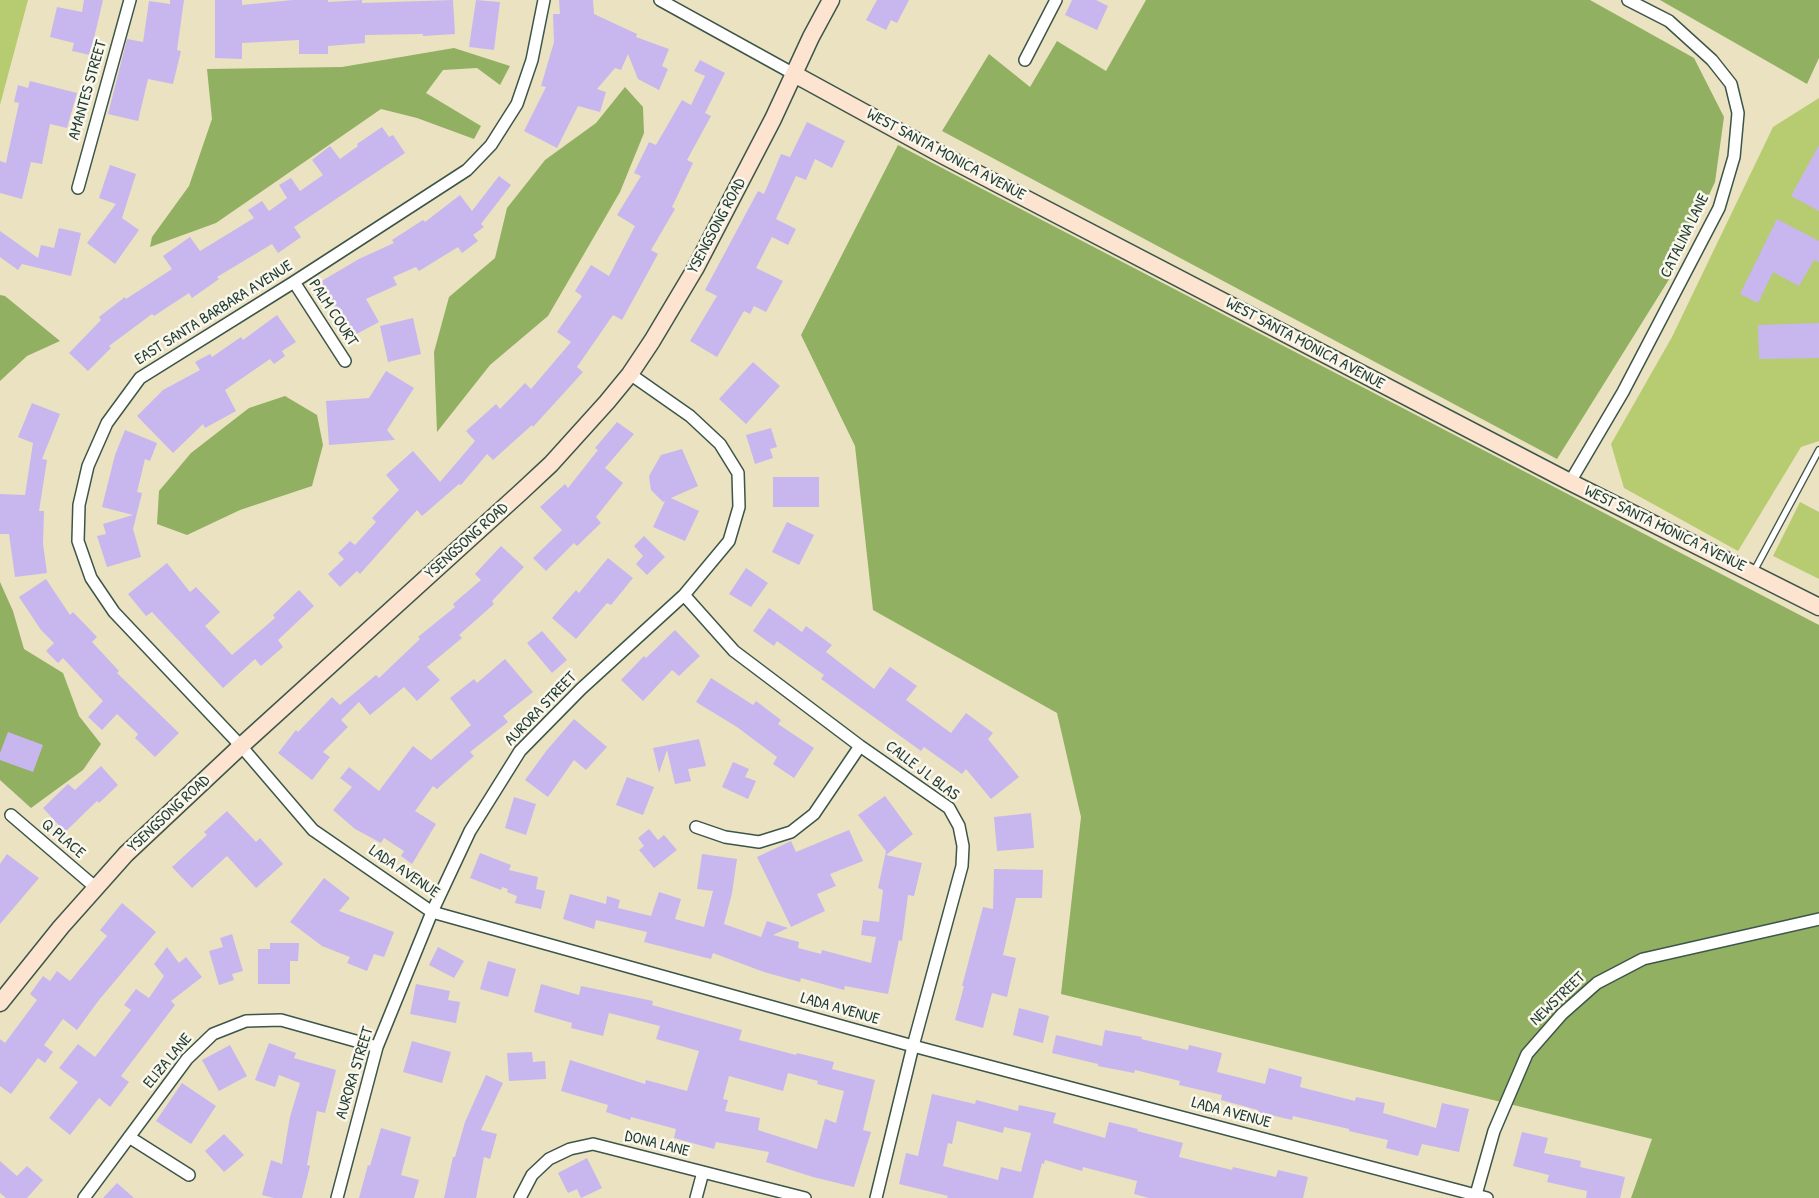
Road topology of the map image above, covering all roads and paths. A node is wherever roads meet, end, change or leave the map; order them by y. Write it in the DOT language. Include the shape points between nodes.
graph roads {
  1 [pos="130,0"];
  2 [pos="544,0"];
  3 [pos="660,0"];
  4 [pos="831,0"];
  5 [pos="1056,0"];
  6 [pos="1628,0"];
  7 [pos="1025,60"];
  8 [pos="794,74"];
  9 [pos="78,188"];
  10 [pos="294,282"];
  11 [pos="345,361"];
  12 [pos="630,374"];
  13 [pos="1819,450"];
  14 [pos="1570,482"];
  15 [pos="1752,573"];
  16 [pos="684,595"];
  17 [pos="1819,607"];
  18 [pos="241,746"];
  19 [pos="860,746"];
  20 [pos="11,816"];
  21 [pos="696,827"];
  22 [pos="95,887"];
  23 [pos="432,912"];
  24 [pos="1819,919"];
  25 [pos="0,1003"];
  26 [pos="914,1046"];
  27 [pos="377,1047"];
  28 [pos="130,1137"];
  29 [pos="703,1172"];
  30 [pos="189,1176"];
  31 [pos="1475,1196"];
  32 [pos="84,1198"];
  33 [pos="337,1198"];
  34 [pos="520,1198"];
  35 [pos="696,1198"];
  36 [pos="805,1198"];
  37 [pos="876,1198"];
  38 [pos="1487,1198"];
  1 -- 9 [label="street, AMANTES STREET"];
  2 -- 10 [label="street, EAST SANTA BARBARA AVENUE" via="532,60 517,104 491,145 467,170"];
  3 -- 8 [label="street"];
  4 -- 8 [label="main road, YSENGSONG ROAD"];
  5 -- 7 [label="street"];
  6 -- 14 [label="street, CATALINA LANE" via="1669,21 1712,60 1731,84 1738,113 1734,157 1719,208 1623,392"];
  8 -- 12 [label="main road, YSENGSONG ROAD" via="695,269"];
  8 -- 14 [label="main road, WEST SANTA MONICA AVENUE"];
  10 -- 11 [label="street, PALM COURT"];
  10 -- 18 [label="street, EAST SANTA BARBARA AVENUE" via="140,378 107,423 88,466 79,505 78,541 91,578 114,612"];
  12 -- 16 [label="street, AURORA STREET" via="690,416 720,444 738,473 740,507 729,542"];
  12 -- 18 [label="main road, YSENGSONG ROAD" via="582,432 545,470"];
  13 -- 15 [label="lane"];
  14 -- 15 [label="main road, WEST SANTA MONICA AVENUE"];
  15 -- 17 [label="main road, WEST SANTA MONICA AVENUE"];
  16 -- 19 [label="street, CALLE J L BLAS" via="734,651"];
  16 -- 23 [label="street, AURORA STREET" via="581,689 520,751 470,831"];
  18 -- 22 [label="main road, YSENGSONG ROAD" via="156,824"];
  18 -- 23 [label="street, LADA AVENUE" via="313,830"];
  19 -- 21 [label="street" via="814,814 792,832 759,842 725,837"];
  19 -- 26 [label="street, CALLE J L BLAS" via="949,808 959,826 963,846 962,866"];
  20 -- 22 [label="street, Q PLACE"];
  22 -- 25 [label="main road, YSENGSONG ROAD"];
  23 -- 26 [label="street, LADA AVENUE"];
  23 -- 27 [label="street, AURORA STREET"];
  24 -- 31 [label="street, NEWSTREET" via="1643,959 1597,983 1562,1014 1527,1054 1494,1131"];
  26 -- 31 [label="street, LADA AVENUE"];
  26 -- 37 [label="street, CALLE J L BLAS"];
  27 -- 28 [label="street, ELIZA LANE" via="281,1020 246,1020 213,1034 187,1059"];
  27 -- 33 [label="street, AURORA STREET"];
  28 -- 30 [label="street"];
  28 -- 32 [label="street, ELIZA LANE"];
  29 -- 34 [label="street, DONA LANE" via="593,1144 570,1149 549,1159 532,1175"];
  29 -- 35 [label="street"];
  29 -- 36 [label="street, DONA LANE"];
  31 -- 38 [label="street, LADA AVENUE"];
}
